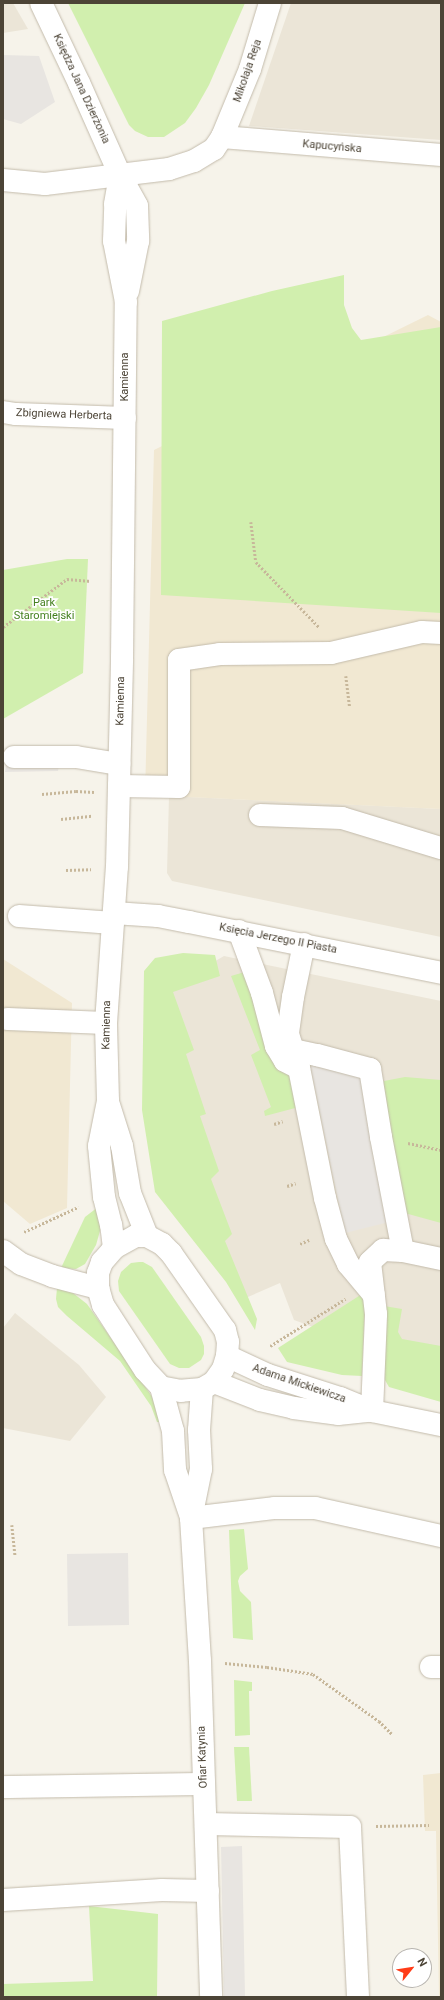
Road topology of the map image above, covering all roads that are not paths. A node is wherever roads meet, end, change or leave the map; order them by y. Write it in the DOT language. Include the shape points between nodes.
graph roads {
  1 [pos="41,3"];
  2 [pos="270,3"];
  3 [pos="222,137"];
  4 [pos="441,155"];
  5 [pos="120,175"];
  6 [pos="3,180"];
  7 [pos="3,412"];
  8 [pos="125,418"];
  9 [pos="441,633"];
  10 [pos="14,757"];
  11 [pos="119,764"];
  12 [pos="119,797"];
  13 [pos="260,815"];
  14 [pos="441,848"];
  15 [pos="20,916"];
  16 [pos="113,918"];
  17 [pos="239,931"];
  18 [pos="304,944"];
  19 [pos="441,974"];
  20 [pos="7,1019"];
  21 [pos="106,1023"];
  22 [pos="108,1101"];
  23 [pos="146,1236"];
  24 [pos="114,1248"];
  25 [pos="3,1251"];
  26 [pos="403,1251"];
  27 [pos="441,1259"];
  28 [pos="98,1288"];
  29 [pos="370,1291"];
  30 [pos="227,1356"];
  31 [pos="208,1385"];
  32 [pos="161,1387"];
  33 [pos="372,1411"];
  34 [pos="441,1425"];
  35 [pos="191,1518"];
  36 [pos="441,1536"];
  37 [pos="204,1784"];
  38 [pos="3,1787"];
  39 [pos="206,1824"];
  40 [pos="208,1891"];
  41 [pos="3,1900"];
  42 [pos="211,1997"];
  43 [pos="358,1997"];
  1 -- 5 [label="street, Księdza Jana Dzierżonia"];
  2 -- 3 [label="street, Mikołaja Reja" via="250,69"];
  3 -- 4 [label="street, Kapucyńska"];
  3 -- 5 [label="street, Mikołaja Reja" via="214,149 194,161 169,169"];
  5 -- 6 [label="street, Mikołaja Reja" via="45,184"];
  5 -- 8 [label="street, Kamienna" via="115,204 114,241 126,302"];
  7 -- 8 [label="street, Zbigniewa Herberta"];
  8 -- 11 [label="street, Kamienna"];
  9 -- 12 [label="street" via="422,632 331,653 220,654 179,660 178,787"];
  10 -- 11 [label="street" via="76,757"];
  11 -- 12 [label="street, Kamienna"];
  12 -- 16 [label="street, Kamienna"];
  13 -- 14 [label="street" via="342,818"];
  15 -- 16 [label="street, Księcia Jerzego II Piasta"];
  16 -- 17 [label="street, Księcia Jerzego II Piasta" via="158,916"];
  16 -- 21 [label="street, Kamienna"];
  17 -- 18 [label="street, Księcia Jerzego II Piasta"];
  17 -- 29 [label="street" via="262,993 276,1046 285,1061 299,1068 325,1198 336,1239 348,1264"];
  18 -- 19 [label="street, Księcia Jerzego II Piasta"];
  18 -- 26 [label="street" via="288,1034 293,1050 370,1069 380,1138"];
  20 -- 21 [label="street"];
  21 -- 22 [label="street, Kamienna"];
  22 -- 23 [label="street, Kamienna" via="122,1146 130,1193"];
  22 -- 24 [label="street, Kamienna" via="99,1146 104,1197"];
  23 -- 24 [label="street" via="136,1236"];
  23 -- 30 [label="street" via="162,1244 171,1253 214,1314 228,1342"];
  24 -- 28 [label="street" via="102,1262 98,1273"];
  25 -- 28 [label="street" via="21,1264 52,1276"];
  26 -- 27 [label="street"];
  26 -- 29 [label="street" via="383,1250 370,1262"];
  28 -- 32 [label="street" via="103,1305 145,1370"];
  29 -- 33 [label="street" via="376,1314"];
  30 -- 31 [label="street" via="223,1369"];
  30 -- 33 [label="street, Adama Mickiewicza" via="268,1375 333,1395"];
  31 -- 32 [label="street" via="181,1391"];
  31 -- 33 [label="street, Adama Mickiewicza" via="294,1408 338,1414"];
  31 -- 35 [label="street, Ofiar Katynia" via="199,1430 201,1469"];
  32 -- 35 [label="street, Ofiar Katynia" via="173,1431 175,1470"];
  33 -- 34 [label="street, Adama Mickiewicza"];
  35 -- 36 [label="street" via="275,1508 315,1508"];
  35 -- 37 [label="street, Ofiar Katynia" via="200,1661"];
  37 -- 38 [label="street"];
  37 -- 39 [label="street, Ofiar Katynia"];
  39 -- 40 [label="street, Ofiar Katynia"];
  39 -- 43 [label="street" via="350,1827"];
  40 -- 41 [label="street" via="162,1890"];
  40 -- 42 [label="street, Ofiar Katynia"];
}
